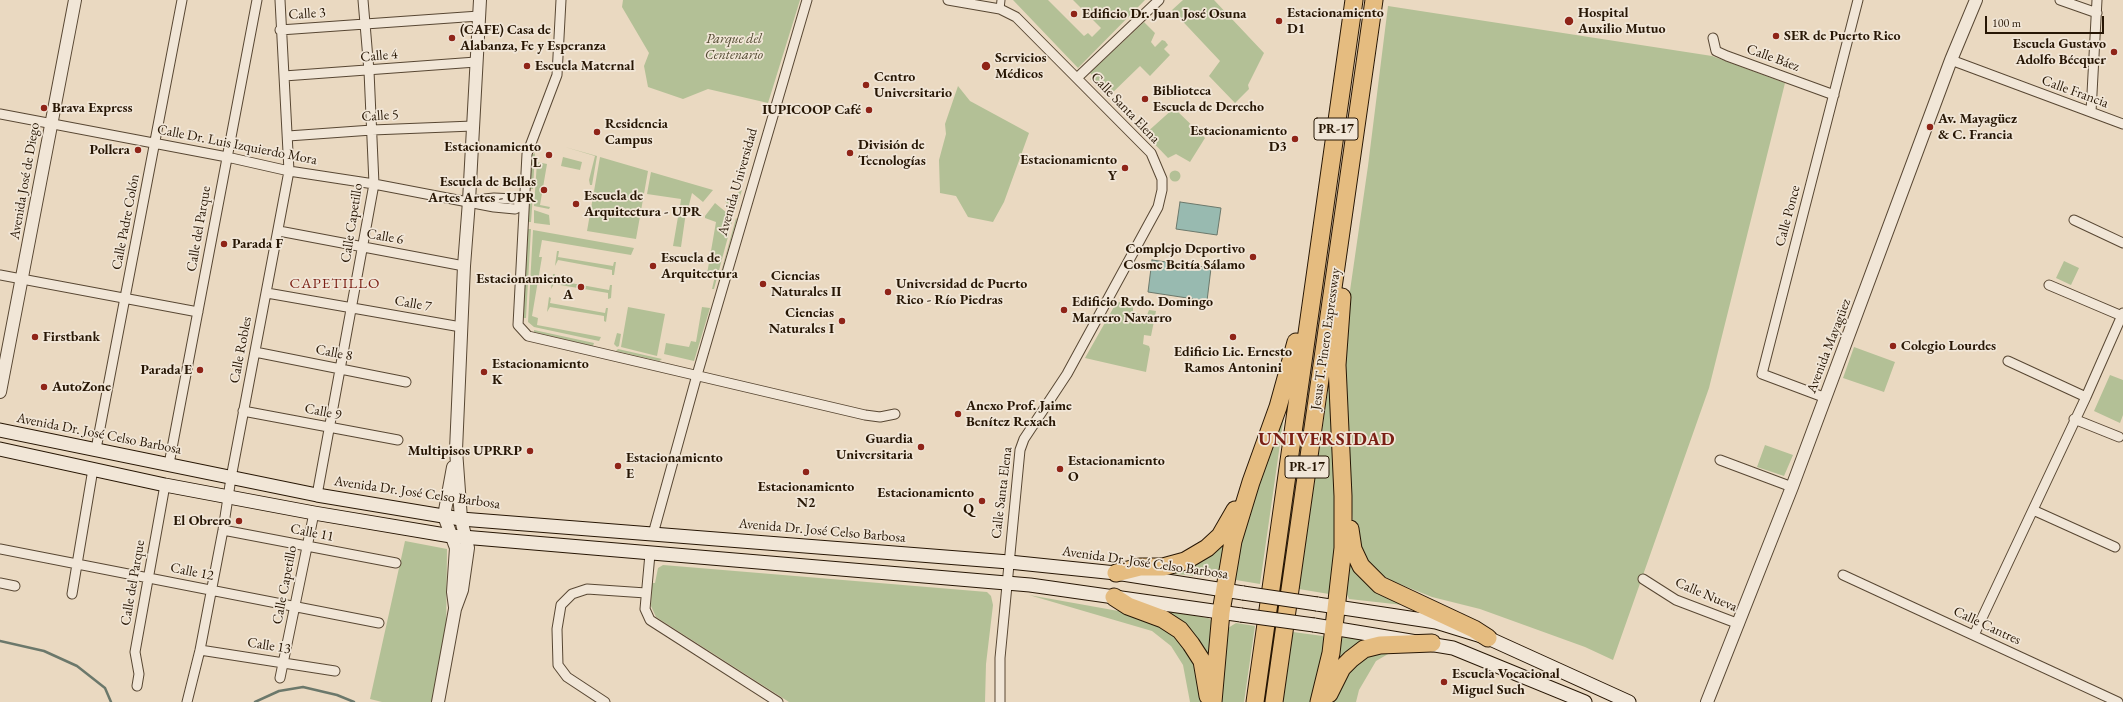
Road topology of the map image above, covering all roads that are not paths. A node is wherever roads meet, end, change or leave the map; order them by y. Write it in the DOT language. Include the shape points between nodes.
graph roads {
  1 [pos="75,0"];
  2 [pos="182,0"];
  3 [pos="257,0"];
  4 [pos="280,0"];
  5 [pos="363,0"];
  6 [pos="480,0"];
  7 [pos="561,0"];
  8 [pos="807,0"];
  9 [pos="948,0"];
  10 [pos="1159,0"];
  11 [pos="1354,0"];
  12 [pos="1374,0"];
  13 [pos="1858,0"];
  14 [pos="1976,0"];
  15 [pos="2060,0"];
  16 [pos="2097,0"];
  17 [pos="1001,4"];
  18 [pos="2097,13"];
  19 [pos="479,16"];
  20 [pos="364,24"];
  21 [pos="280,30"];
  22 [pos="1713,38"];
  23 [pos="1951,60"];
  24 [pos="476,62"];
  25 [pos="369,71"];
  26 [pos="284,76"];
  27 [pos="1077,78"];
  28 [pos="1834,95"];
  29 [pos="2091,112"];
  30 [pos="0,114"];
  31 [pos="51,124"];
  32 [pos="2123,124"];
  33 [pos="473,126"];
  34 [pos="372,130"];
  35 [pos="288,136"];
  36 [pos="155,143"];
  37 [pos="227,157"];
  38 [pos="289,171"];
  39 [pos="374,184"];
  40 [pos="469,201"];
  41 [pos="524,204"];
  42 [pos="2074,220"];
  43 [pos="278,231"];
  44 [pos="1342,231"];
  45 [pos="2123,243"];
  46 [pos="363,248"];
  47 [pos="1318,259"];
  48 [pos="464,266"];
  49 [pos="0,275"];
  50 [pos="22,279"];
  51 [pos="2049,285"];
  52 [pos="267,293"];
  53 [pos="126,298"];
  54 [pos="351,308"];
  55 [pos="198,312"];
  56 [pos="2122,314"];
  57 [pos="460,327"];
  58 [pos="255,352"];
  59 [pos="2008,362"];
  60 [pos="340,369"];
  61 [pos="697,374"];
  62 [pos="406,382"];
  63 [pos="0,392"];
  64 [pos="2086,397"];
  65 [pos="1826,398"];
  66 [pos="244,411"];
  67 [pos="895,414"];
  68 [pos="2074,419"];
  69 [pos="330,427"];
  70 [pos="0,430"];
  71 [pos="2119,437"];
  72 [pos="398,440"];
  73 [pos="0,449"];
  74 [pos="96,449"];
  75 [pos="456,450"];
  76 [pos="1720,460"];
  77 [pos="169,464"];
  78 [pos="93,469"];
  79 [pos="231,478"];
  80 [pos="1251,482"];
  81 [pos="165,485"];
  82 [pos="1792,487"];
  83 [pos="317,495"];
  84 [pos="1343,496"];
  85 [pos="228,497"];
  86 [pos="2033,510"];
  87 [pos="314,513"];
  88 [pos="444,516"];
  89 [pos="461,519"];
  90 [pos="223,530"];
  91 [pos="653,534"];
  92 [pos="452,536"];
  93 [pos="466,537"];
  94 [pos="307,546"];
  95 [pos="818,547"];
  96 [pos="2115,547"];
  97 [pos="0,549"];
  98 [pos="650,554"];
  99 [pos="1009,562"];
  100 [pos="396,563"];
  101 [pos="75,564"];
  102 [pos="816,568"];
  103 [pos="1116,573"];
  104 [pos="1843,575"];
  105 [pos="147,578"];
  106 [pos="1643,579"];
  107 [pos="0,583"];
  108 [pos="1007,584"];
  109 [pos="15,586"];
  110 [pos="1224,589"];
  111 [pos="211,590"];
  112 [pos="646,593"];
  113 [pos="72,594"];
  114 [pos="1114,596"];
  115 [pos="296,606"];
  116 [pos="1337,606"];
  117 [pos="455,609"];
  118 [pos="1221,612"];
  119 [pos="379,622"];
  120 [pos="1738,624"];
  121 [pos="1334,628"];
  122 [pos="1974,635"];
  123 [pos="1488,638"];
  124 [pos="1432,643"];
  125 [pos="200,650"];
  126 [pos="284,662"];
  127 [pos="335,671"];
  128 [pos="280,678"];
  129 [pos="137,686"];
  130 [pos="187,702"];
  131 [pos="438,702"];
  132 [pos="605,702"];
  133 [pos="778,702"];
  134 [pos="1000,702"];
  135 [pos="1209,702"];
  136 [pos="1213,702"];
  137 [pos="1255,702"];
  138 [pos="1274,702"];
  139 [pos="1318,702"];
  140 [pos="1325,702"];
  141 [pos="1585,702"];
  142 [pos="1629,702"];
  143 [pos="1707,702"];
  144 [pos="2118,702"];
  1 -- 31 [label="street, Avenida José de Diego"];
  2 -- 36 [label="street, Calle Padre Colón"];
  3 -- 37 [label="street, Calle del Parque"];
  4 -- 21 [label="street, Calle Robles"];
  5 -- 20 [label="street, Calle Capetillo"];
  6 -- 19 [label="street"];
  7 -- 41 [label="street" via="557,75 529,146"];
  8 -- 61 [label="street, Avenida Universidad"];
  9 -- 17 [label="street, Calle Santa Elena"];
  10 -- 27 [label="street"];
  11 -- 47 [label="highway, Jesus T. Pinero Expressway / PR-17"];
  12 -- 44 [label="highway, Jesus T. Pinero Expressway / PR-17"];
  13 -- 28 [label="street, Calle Ponce"];
  14 -- 23 [label="street, Avenida Mayagüez"];
  15 -- 18 [label="street"];
  16 -- 18 [label="street"];
  17 -- 27 [label="street, Calle Santa Elena"];
  18 -- 29 [label="street"];
  19 -- 20 [label="street, Calle 3"];
  19 -- 24 [label="street"];
  20 -- 21 [label="street, Calle 3"];
  20 -- 25 [label="street, Calle Capetillo"];
  21 -- 26 [label="street, Calle Robles"];
  22 -- 28 [label="street, Calle Báez" via="1716,51"];
  23 -- 29 [label="street, Calle Francia"];
  23 -- 65 [label="street, Avenida Mayagüez"];
  24 -- 25 [label="street, Calle 4"];
  24 -- 33 [label="street"];
  25 -- 26 [label="street, Calle 4"];
  25 -- 34 [label="street, Calle Capetillo"];
  26 -- 35 [label="street, Calle Robles"];
  27 -- 99 [label="street, Calle Santa Elena" via="1151,153 1161,173 1162,190 1158,207 1111,296 1067,374 1024,439 1019,460"];
  28 -- 65 [label="street, Calle Ponce" via="1762,374"];
  29 -- 32 [label="street, Calle Francia"];
  30 -- 31 [label="street, Calle Dr. Luis Izquierdo Mora"];
  31 -- 36 [label="street, Calle Dr. Luis Izquierdo Mora"];
  31 -- 50 [label="street, Avenida José de Diego"];
  33 -- 34 [label="street, Calle 5"];
  33 -- 40 [label="street"];
  34 -- 35 [label="street, Calle 5"];
  34 -- 39 [label="street, Calle Capetillo"];
  35 -- 38 [label="street, Calle Robles"];
  36 -- 37 [label="street, Calle Dr. Luis Izquierdo Mora"];
  36 -- 53 [label="street, Calle Padre Colón"];
  37 -- 38 [label="street, Calle Dr. Luis Izquierdo Mora"];
  37 -- 55 [label="street, Calle del Parque"];
  38 -- 39 [label="street, Calle Dr. Luis Izquierdo Mora"];
  38 -- 43 [label="street, Calle Robles"];
  39 -- 40 [label="street, Calle Dr. Luis Izquierdo Mora"];
  39 -- 46 [label="street, Calle Capetillo"];
  40 -- 41 [label="street, Calle Dr. Luis Izquierdo Mora" via="515,199"];
  40 -- 48 [label="street"];
  41 -- 61 [label="street" via="518,325 528,336"];
  42 -- 45 [label="street"];
  43 -- 46 [label="street, Calle 6"];
  43 -- 52 [label="street, Calle Robles"];
  44 -- 84 [label="highway" via="1344,279 1337,365"];
  44 -- 138 [label="highway, Jesus T. Pinero Expressway / PR-17"];
  46 -- 48 [label="street, Calle 6"];
  46 -- 54 [label="street, Calle Capetillo"];
  47 -- 80 [label="highway" via="1278,407"];
  47 -- 137 [label="highway, Jesus T. Pinero Expressway / PR-17"];
  48 -- 57 [label="street"];
  49 -- 50 [label="street"];
  50 -- 53 [label="street"];
  50 -- 63 [label="street, Avenida José de Diego"];
  51 -- 56 [label="street"];
  52 -- 54 [label="street, Calle 7"];
  52 -- 58 [label="street, Calle Robles"];
  53 -- 55 [label="street"];
  53 -- 74 [label="street, Calle Padre Colón"];
  54 -- 57 [label="street, Calle 7"];
  54 -- 60 [label="street, Calle Capetillo"];
  55 -- 77 [label="street, Calle del Parque"];
  56 -- 64 [label="street"];
  57 -- 75 [label="street"];
  58 -- 60 [label="street, Calle 8"];
  58 -- 66 [label="street, Calle Robles"];
  59 -- 64 [label="street"];
  60 -- 62 [label="street, Calle 8"];
  60 -- 69 [label="street, Calle Capetillo"];
  61 -- 67 [label="street" via="865,415 880,417"];
  61 -- 91 [label="street, Avenida Universidad"];
  64 -- 68 [label="street"];
  65 -- 82 [label="street, Avenida Mayagüez"];
  66 -- 69 [label="street, Calle 9"];
  66 -- 79 [label="street, Calle Robles"];
  68 -- 71 [label="street"];
  68 -- 86 [label="street"];
  69 -- 72 [label="street, Calle 9"];
  69 -- 83 [label="street, Calle Capetillo"];
  70 -- 74 [label="main road, Avenida Dr. José Celso Barbosa"];
  73 -- 78 [label="main road"];
  74 -- 77 [label="main road, Avenida Dr. José Celso Barbosa"];
  75 -- 88 [label="street"];
  75 -- 89 [label="street"];
  76 -- 82 [label="street"];
  77 -- 79 [label="main road, Avenida Dr. José Celso Barbosa"];
  78 -- 81 [label="main road"];
  78 -- 101 [label="street"];
  79 -- 83 [label="main road, Avenida Dr. José Celso Barbosa"];
  79 -- 85 [label="street, Calle Robles"];
  80 -- 103 [label="highway" via="1220,536 1196,556 1163,567 1140,567"];
  80 -- 110 [label="highway" via="1233,541"];
  81 -- 85 [label="main road"];
  81 -- 105 [label="street, Calle del Parque"];
  82 -- 120 [label="street, Avenida Mayagüez"];
  83 -- 88 [label="main road, Avenida Dr. José Celso Barbosa"];
  84 -- 116 [label="highway" via="1343,548"];
  84 -- 123 [label="highway" via="1353,549 1361,566 1374,581"];
  85 -- 87 [label="main road"];
  85 -- 90 [label="street, Calle Robles"];
  86 -- 96 [label="street"];
  86 -- 122 [label="street"];
  87 -- 92 [label="main road"];
  87 -- 94 [label="street, Calle Capetillo"];
  88 -- 89 [label="main road, Avenida Dr. José Celso Barbosa"];
  88 -- 92 [label="street"];
  89 -- 91 [label="main road, Avenida Dr. José Celso Barbosa"];
  89 -- 93 [label="street"];
  90 -- 94 [label="street, Calle 11"];
  90 -- 111 [label="street, Calle Robles"];
  91 -- 95 [label="main road, Avenida Dr. José Celso Barbosa"];
  92 -- 93 [label="main road"];
  92 -- 117 [label="street" via="456,548 453,592"];
  93 -- 98 [label="main road"];
  93 -- 117 [label="street" via="468,548 462,590"];
  94 -- 100 [label="street, Calle 11"];
  94 -- 115 [label="street, Calle Capetillo"];
  95 -- 99 [label="main road, Avenida Dr. José Celso Barbosa"];
  95 -- 102 [label="main road"];
  97 -- 101 [label="street, Calle 12"];
  98 -- 102 [label="main road"];
  98 -- 112 [label="street"];
  99 -- 103 [label="main road, Avenida Dr. José Celso Barbosa"];
  99 -- 108 [label="street, Calle Santa Elena"];
  101 -- 105 [label="street, Calle 12"];
  101 -- 113 [label="street"];
  102 -- 108 [label="main road"];
  103 -- 110 [label="main road, Avenida Dr. José Celso Barbosa"];
  104 -- 122 [label="street, Calle Cantres"];
  105 -- 111 [label="street, Calle 12"];
  105 -- 129 [label="street, Calle del Parque" via="135,652 139,674"];
  106 -- 120 [label="street, Calle Nueva" via="1676,600"];
  107 -- 109 [label="street"];
  108 -- 114 [label="main road"];
  108 -- 134 [label="street, Calle Santa Elena" via="1000,658"];
  110 -- 116 [label="main road, Avenida Dr. José Celso Barbosa, bridge"];
  110 -- 118 [label="highway"];
  111 -- 115 [label="street, Calle 12"];
  111 -- 125 [label="street, Calle Robles"];
  112 -- 132 [label="street" via="587,589 572,594 561,605 557,629 558,665 567,677"];
  112 -- 133 [label="street" via="645,609 650,620"];
  114 -- 118 [label="main road"];
  114 -- 135 [label="highway" via="1128,606 1163,619 1180,630 1202,661"];
  115 -- 119 [label="street, Calle 12"];
  115 -- 126 [label="street, Calle Capetillo"];
  116 -- 121 [label="highway"];
  116 -- 123 [label="main road, Avenida Dr. José Celso Barbosa" via="1436,622"];
  117 -- 131 [label="street"];
  118 -- 121 [label="main road, bridge"];
  118 -- 136 [label="highway"];
  120 -- 143 [label="street, Avenida Mayagüez"];
  121 -- 124 [label="main road"];
  121 -- 139 [label="highway"];
  122 -- 144 [label="street, Calle Cantres"];
  123 -- 142 [label="main road, Avenida Dr. José Celso Barbosa"];
  124 -- 140 [label="highway" via="1380,645 1364,649 1342,668"];
  124 -- 141 [label="main road" via="1471,654"];
  125 -- 126 [label="street, Calle 13"];
  125 -- 130 [label="street, Calle Robles"];
  126 -- 127 [label="street, Calle 13"];
  126 -- 128 [label="street, Calle Capetillo"];
}
